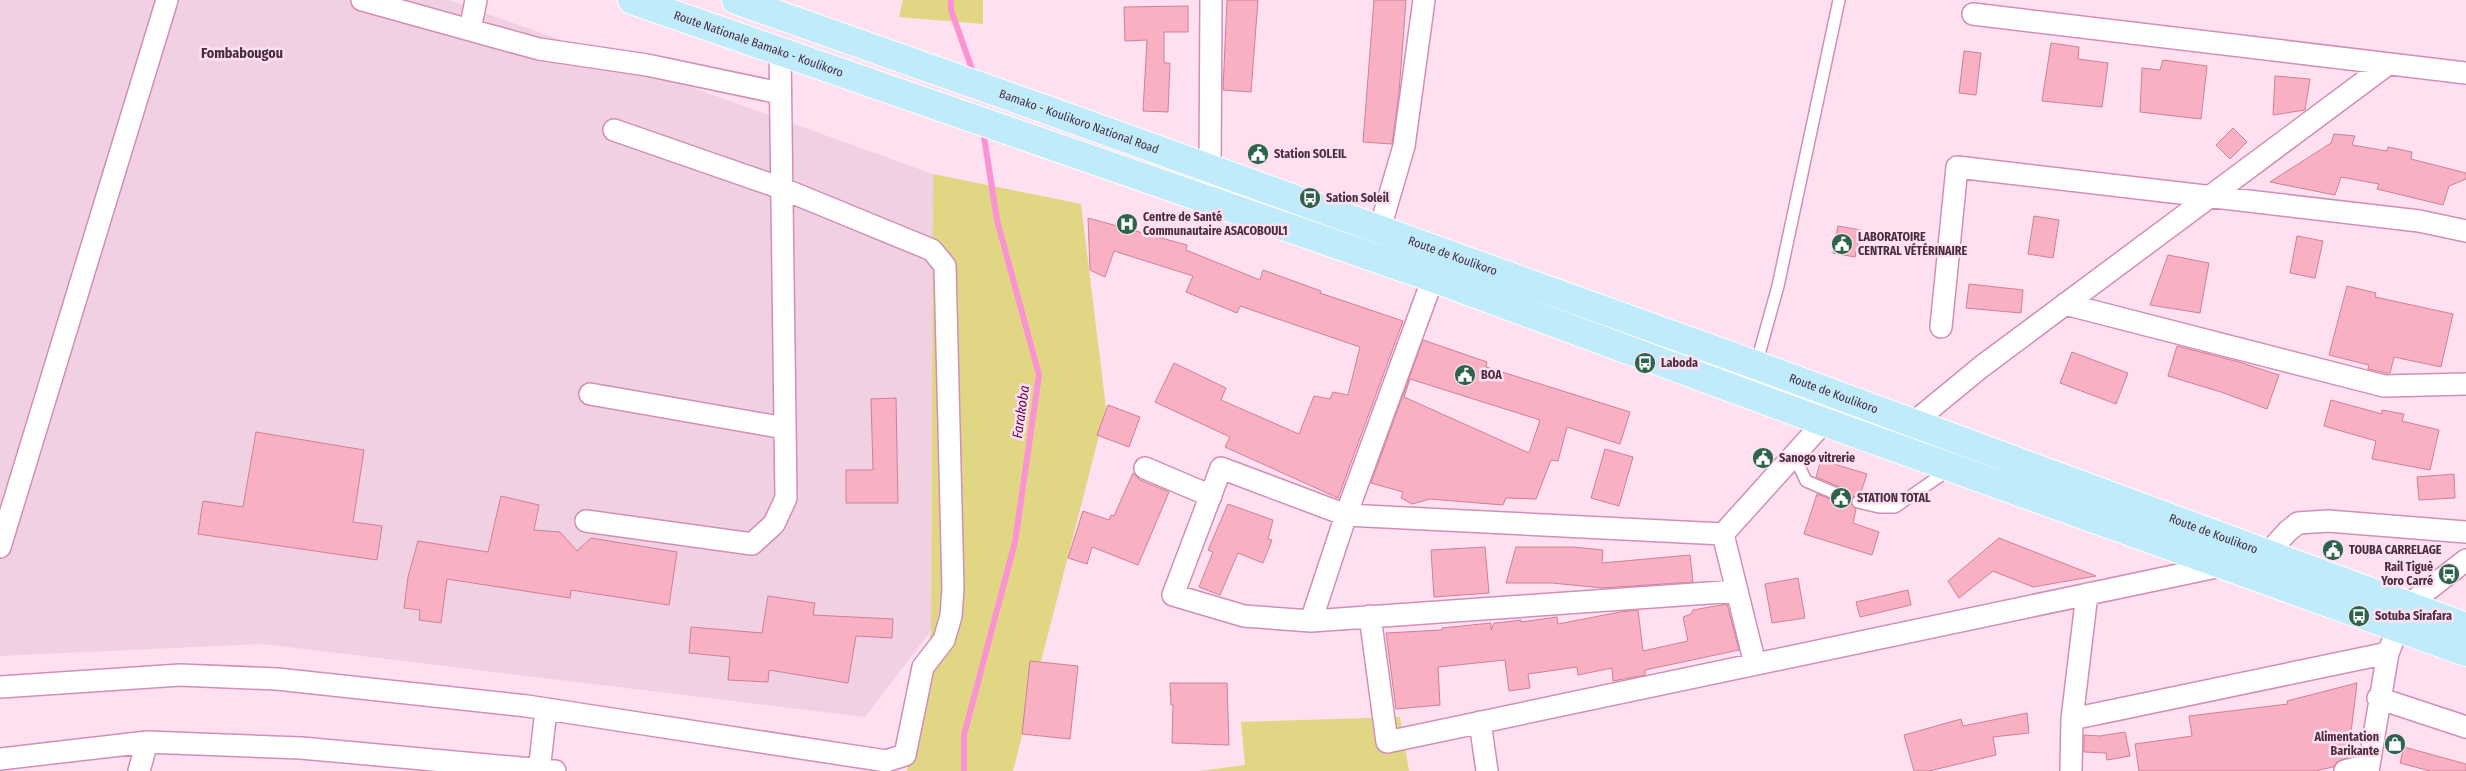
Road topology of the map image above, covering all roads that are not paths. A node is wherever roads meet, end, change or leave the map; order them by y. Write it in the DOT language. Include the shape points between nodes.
graph roads {
  1 [pos="167,0"];
  2 [pos="362,0"];
  3 [pos="476,0"];
  4 [pos="632,0"];
  5 [pos="736,0"];
  6 [pos="1211,0"];
  7 [pos="1424,0"];
  8 [pos="1839,0"];
  9 [pos="1973,14"];
  10 [pos="470,30"];
  11 [pos="780,52"];
  12 [pos="2388,64"];
  13 [pos="2466,73"];
  14 [pos="780,94"];
  15 [pos="614,130"];
  16 [pos="1210,168"];
  17 [pos="1258,185"];
  18 [pos="781,188"];
  19 [pos="2210,196"];
  20 [pos="1200,198"];
  21 [pos="1380,228"];
  22 [pos="2466,231"];
  23 [pos="1433,278"];
  24 [pos="2066,304"];
  25 [pos="1941,327"];
  26 [pos="1756,365"];
  27 [pos="2466,384"];
  28 [pos="590,394"];
  29 [pos="1824,422"];
  30 [pos="1913,422"];
  31 [pos="785,428"];
  32 [pos="1798,451"];
  33 [pos="1145,468"];
  34 [pos="1951,468"];
  35 [pos="1839,495"];
  36 [pos="1211,496"];
  37 [pos="1858,502"];
  38 [pos="1346,514"];
  39 [pos="586,522"];
  40 [pos="2466,532"];
  41 [pos="1723,534"];
  42 [pos="0,546"];
  43 [pos="2268,553"];
  44 [pos="2466,560"];
  45 [pos="2220,566"];
  46 [pos="1737,591"];
  47 [pos="2087,594"];
  48 [pos="1370,616"];
  49 [pos="2403,617"];
  50 [pos="1311,621"];
  51 [pos="2466,627"];
  52 [pos="2466,652"];
  53 [pos="2388,653"];
  54 [pos="1755,664"];
  55 [pos="0,687"];
  56 [pos="2378,698"];
  57 [pos="546,710"];
  58 [pos="2072,718"];
  59 [pos="1480,722"];
  60 [pos="2466,727"];
  61 [pos="147,742"];
  62 [pos="0,759"];
  63 [pos="2368,768"];
  64 [pos="544,770"];
  65 [pos="139,771"];
  66 [pos="1487,771"];
  67 [pos="2071,771"];
  68 [pos="2345,771"];
  1 -- 42 [label="street"];
  2 -- 10 [label="street"];
  3 -- 10 [label="street"];
  4 -- 11 [label="main road, Route Nationale Bamako - Koulikoro"];
  5 -- 16 [label="main road, Bamako - Koulikoro National Road"];
  6 -- 16 [label="street"];
  7 -- 21 [label="street" via="1404,146"];
  8 -- 26 [label="lane" via="1778,286"];
  9 -- 12 [label="street"];
  10 -- 14 [label="street" via="539,49 647,65"];
  11 -- 14 [label="street"];
  11 -- 20 [label="main road, Route Nationale Bamako - Koulikoro"];
  12 -- 13 [label="street"];
  12 -- 19 [label="street"];
  14 -- 18 [label="street"];
  15 -- 18 [label="street"];
  16 -- 17 [label="main road, Bamako - Koulikoro National Road"];
  16 -- 20 [label="street"];
  17 -- 21 [label="main road, Route de Koulikoro"];
  18 -- 31 [label="street"];
  18 -- 57 [label="street" via="932,250 945,266 951,616 944,640 923,667 905,755 886,761"];
  19 -- 22 [label="street" via="2419,221"];
  19 -- 24 [label="street"];
  19 -- 25 [label="street" via="1957,167"];
  20 -- 23 [label="main road"];
  21 -- 26 [label="main road, Route de Koulikoro"];
  23 -- 29 [label="main road"];
  23 -- 38 [label="street"];
  24 -- 27 [label="street" via="2384,386"];
  24 -- 30 [label="street"];
  26 -- 30 [label="main road, Route de Koulikoro"];
  28 -- 31 [label="street"];
  29 -- 32 [label="street"];
  29 -- 34 [label="main road"];
  30 -- 43 [label="main road, Route de Koulikoro"];
  31 -- 39 [label="street" via="786,498 774,524 752,544"];
  32 -- 35 [label="lane" via="1806,481"];
  32 -- 41 [label="street"];
  33 -- 36 [label="street"];
  34 -- 37 [label="lane" via="1895,507"];
  34 -- 45 [label="main road"];
  36 -- 38 [label="street" via="1221,468"];
  36 -- 50 [label="street" via="1172,596 1244,616"];
  38 -- 41 [label="street"];
  38 -- 50 [label="street"];
  40 -- 43 [label="street" via="2328,521 2298,523"];
  41 -- 46 [label="street"];
  43 -- 49 [label="main road, Route de Koulikoro"];
  44 -- 49 [label="street"];
  45 -- 47 [label="street"];
  45 -- 49 [label="main road"];
  46 -- 48 [label="street"];
  46 -- 54 [label="street"];
  47 -- 54 [label="street"];
  47 -- 58 [label="street"];
  48 -- 50 [label="street"];
  48 -- 59 [label="street" via="1387,742"];
  49 -- 51 [label="main road"];
  49 -- 52 [label="main road"];
  49 -- 53 [label="street"];
  53 -- 56 [label="street"];
  53 -- 58 [label="street"];
  54 -- 59 [label="street"];
  55 -- 57 [label="street" via="180,675 276,679"];
  56 -- 60 [label="street"];
  56 -- 63 [label="street"];
  57 -- 64 [label="street"];
  58 -- 67 [label="street"];
  59 -- 66 [label="street"];
  61 -- 62 [label="street"];
  61 -- 64 [label="street" via="301,748"];
  61 -- 65 [label="street"];
  63 -- 68 [label="street"];
}
